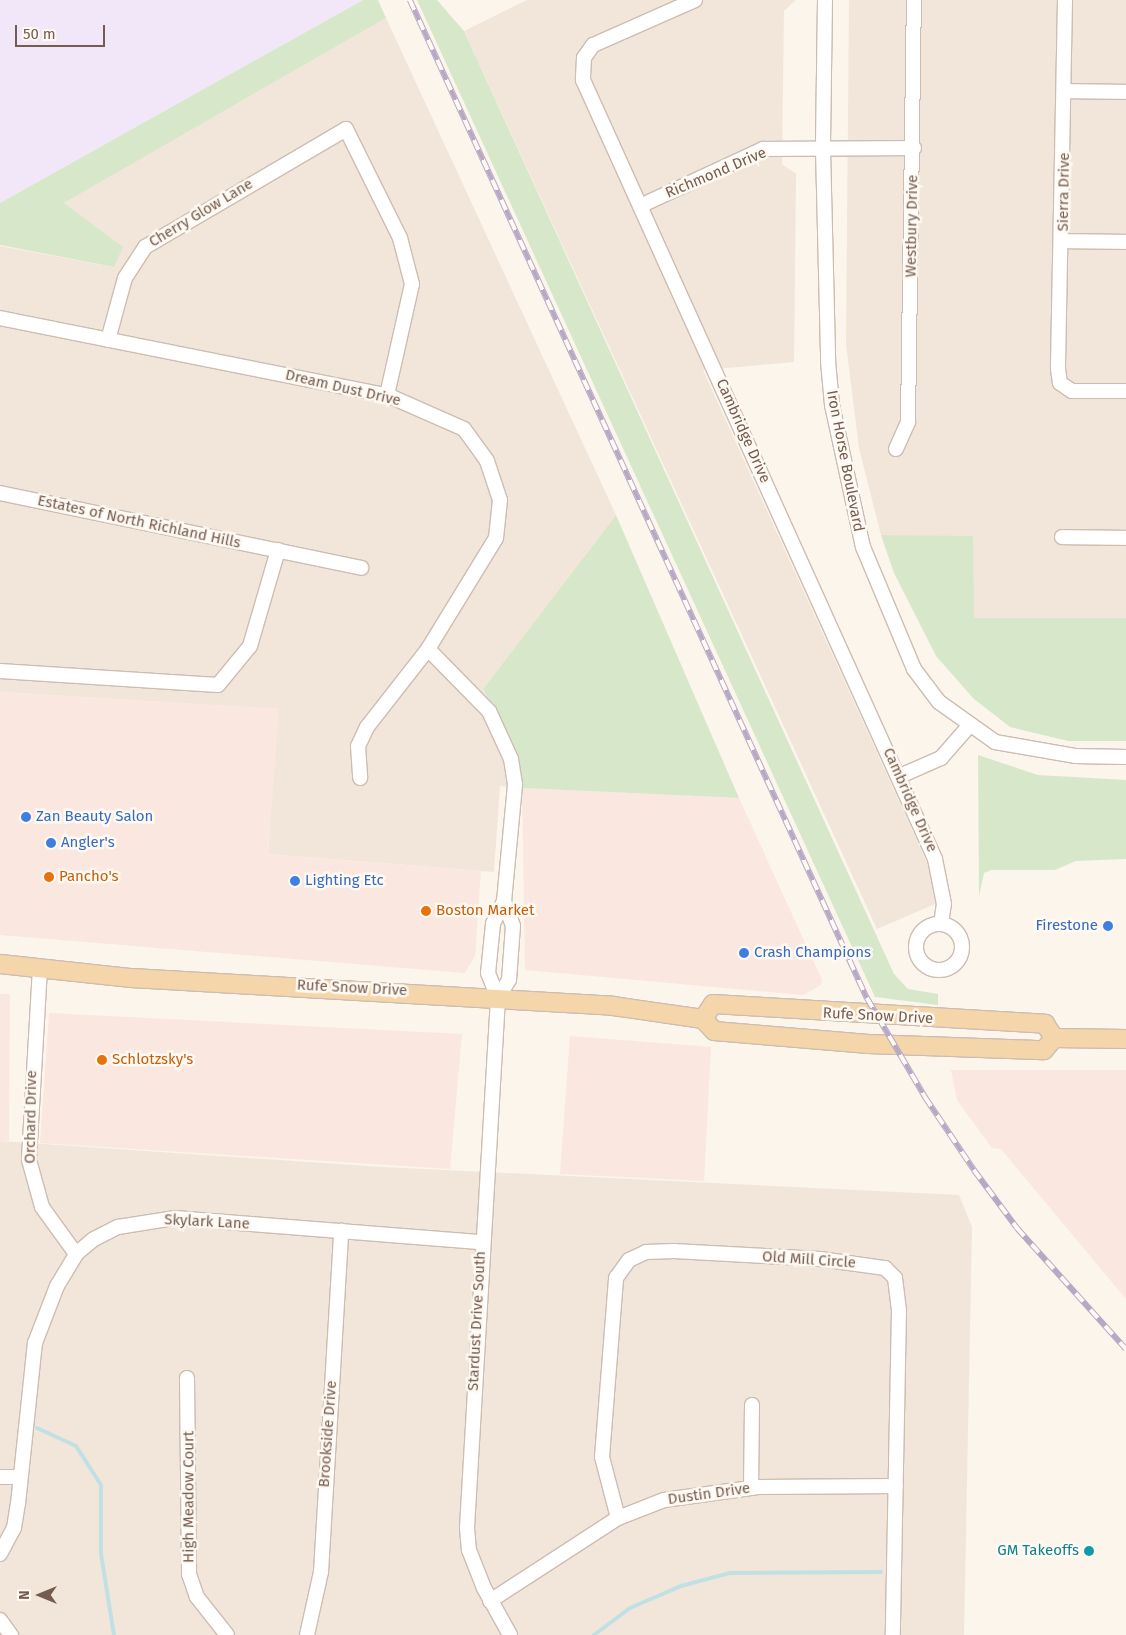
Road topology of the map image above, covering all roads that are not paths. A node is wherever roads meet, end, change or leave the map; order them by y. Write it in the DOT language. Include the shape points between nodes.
graph roads {
  1 [pos="695,0"];
  2 [pos="825,0"];
  3 [pos="914,0"];
  4 [pos="1065,0"];
  5 [pos="1065,91"];
  6 [pos="1126,92"];
  7 [pos="914,148"];
  8 [pos="822,149"];
  9 [pos="640,206"];
  10 [pos="1063,241"];
  11 [pos="1126,242"];
  12 [pos="0,318"];
  13 [pos="108,340"];
  14 [pos="1126,391"];
  15 [pos="387,395"];
  16 [pos="896,449"];
  17 [pos="0,493"];
  18 [pos="1062,537"];
  19 [pos="1126,538"];
  20 [pos="278,550"];
  21 [pos="361,568"];
  22 [pos="428,649"];
  23 [pos="0,671"];
  24 [pos="969,726"];
  25 [pos="1126,757"];
  26 [pos="900,776"];
  27 [pos="360,778"];
  28 [pos="504,902"];
  29 [pos="941,924"];
  30 [pos="0,964"];
  31 [pos="40,968"];
  32 [pos="498,998"];
  33 [pos="703,1019"];
  34 [pos="1054,1038"];
  35 [pos="1126,1039"];
  36 [pos="341,1231"];
  37 [pos="482,1242"];
  38 [pos="76,1254"];
  39 [pos="187,1378"];
  40 [pos="752,1405"];
  41 [pos="0,1477"];
  42 [pos="20,1478"];
  43 [pos="896,1486"];
  44 [pos="751,1488"];
  45 [pos="618,1518"];
  46 [pos="0,1554"];
  47 [pos="490,1601"];
  48 [pos="0,1620"];
  49 [pos="11,1635"];
  50 [pos="227,1635"];
  51 [pos="307,1635"];
  52 [pos="510,1635"];
  53 [pos="893,1635"];
  1 -- 9 [label="street, Cambridge Drive" via="592,45 584,58 583,80"];
  2 -- 8 [label="street, Iron Horse Boulevard"];
  3 -- 7 [label="street, Westbury Drive"];
  4 -- 5 [label="street, Sierra Drive"];
  5 -- 6 [label="street"];
  5 -- 10 [label="street, Sierra Drive"];
  7 -- 8 [label="street, Richmond Drive"];
  7 -- 16 [label="street, Westbury Drive" via="908,422"];
  8 -- 9 [label="street, Richmond Drive" via="764,149"];
  8 -- 24 [label="street, Iron Horse Boulevard" via="828,361 848,486 863,547 914,669 939,702"];
  9 -- 26 [label="street, Cambridge Drive"];
  10 -- 11 [label="street"];
  10 -- 14 [label="street, Sierra Drive" via="1060,383 1072,391"];
  12 -- 13 [label="street, Dream Dust Drive"];
  13 -- 15 [label="street, Dream Dust Drive"];
  13 -- 15 [label="street, Cherry Glow Lane" via="125,278 145,247 346,129 400,238 412,284"];
  15 -- 22 [label="street, Dream Dust Drive" via="464,429 488,462 500,500 496,538"];
  17 -- 20 [label="street, Estates of North Richland Hills"];
  18 -- 19 [label="street"];
  20 -- 21 [label="street, Estates of North Richland Hills"];
  20 -- 23 [label="street" via="250,646 218,685"];
  22 -- 27 [label="street, Dream Dust Drive" via="367,727 358,746"];
  22 -- 28 [label="street" via="485,705 511,759 514,827"];
  24 -- 25 [label="street, Iron Horse Boulevard" via="995,742 1027,750"];
  24 -- 26 [label="street" via="941,758"];
  26 -- 29 [label="street, Cambridge Drive" via="935,859 944,904"];
  28 -- 32 [label="street" via="494,924 488,973"];
  28 -- 32 [label="street" via="513,926 509,980"];
  30 -- 31 [label="main road, Rufe Snow Drive"];
  31 -- 32 [label="main road, Rufe Snow Drive" via="132,978"];
  31 -- 38 [label="street, Orchard Drive" via="29,1160 42,1207"];
  32 -- 33 [label="main road, Rufe Snow Drive" via="613,1006"];
  32 -- 37 [label="street, Stardust Drive South"];
  33 -- 34 [label="main road, Rufe Snow Drive" via="714,1031 902,1046 1044,1050"];
  33 -- 34 [label="main road, Rufe Snow Drive" via="713,1004 1046,1024"];
  34 -- 35 [label="main road"];
  36 -- 37 [label="street, Skylark Lane"];
  36 -- 38 [label="street, Skylark Lane" via="176,1218 118,1227"];
  36 -- 51 [label="street, Brookside Drive" via="321,1572"];
  37 -- 47 [label="street, Stardust Drive South" via="467,1528 470,1550"];
  38 -- 42 [label="street, Skylark Lane" via="57,1286 35,1342"];
  39 -- 50 [label="street, High Meadow Court" via="189,1574 197,1597"];
  40 -- 44 [label="street"];
  41 -- 42 [label="street"];
  42 -- 46 [label="street, Skylark Lane" via="14,1528"];
  43 -- 44 [label="street, Dustin Drive"];
  43 -- 45 [label="street, Old Mill Circle" via="899,1310 895,1278 885,1268 820,1259 646,1252 629,1260 616,1278 602,1457"];
  43 -- 53 [label="street, Old Mill Circle"];
  44 -- 45 [label="street, Dustin Drive" via="664,1500"];
  45 -- 47 [label="street, Dustin Drive"];
  47 -- 52 [label="street, Stardust Drive South"];
  48 -- 49 [label="street"];
}
